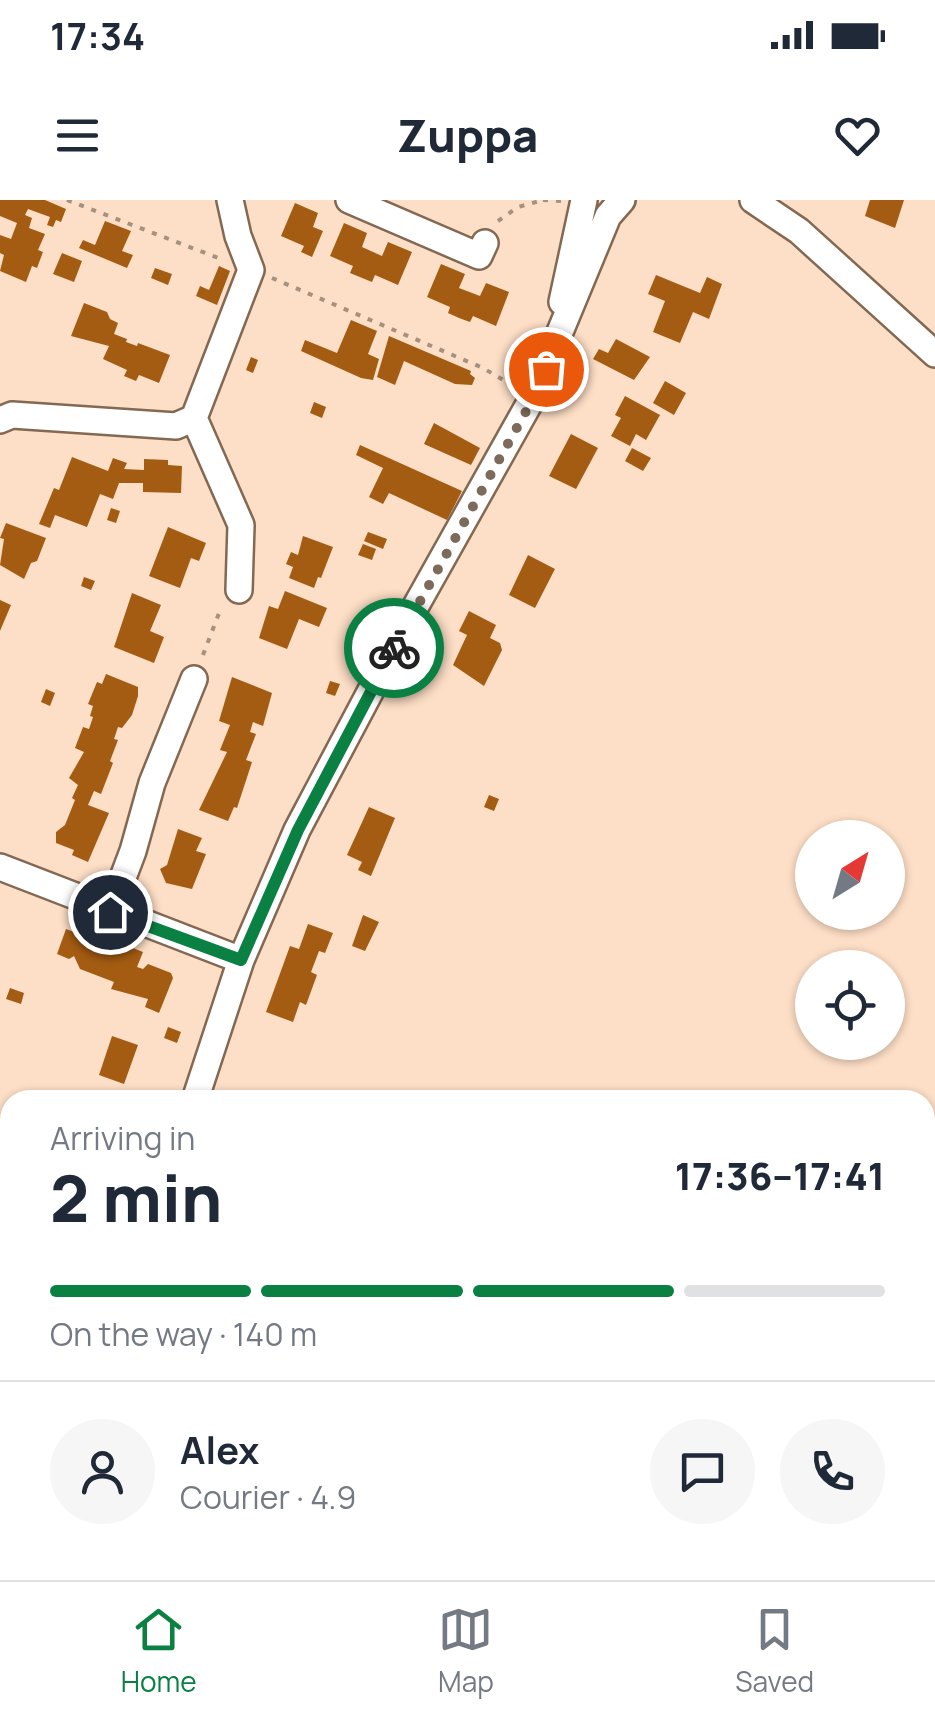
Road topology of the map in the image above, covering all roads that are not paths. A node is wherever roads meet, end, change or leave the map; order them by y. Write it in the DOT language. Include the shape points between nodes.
graph roads {
  1 [pos="230,200"];
  2 [pos="349,200"];
  3 [pos="584,200"];
  4 [pos="622,200"];
  5 [pos="753,200"];
  6 [pos="485,243"];
  7 [pos="935,354"];
  8 [pos="550,360"];
  9 [pos="194,418"];
  10 [pos="0,420"];
  11 [pos="239,590"];
  12 [pos="194,679"];
  13 [pos="0,867"];
  14 [pos="110,912"];
  15 [pos="241,960"];
  16 [pos="198,1090"];
  1 -- 9 [label="street" via="251,270"];
  2 -- 6 [label="street" via="480,256"];
  3 -- 8 [label="street"];
  4 -- 8 [label="street" via="608,216"];
  5 -- 7 [label="street" via="798,231"];
  8 -- 15 [label="street" via="298,830"];
  9 -- 10 [label="street" via="176,426 12,415"];
  9 -- 11 [label="street" via="240,524"];
  12 -- 14 [label="street"];
  13 -- 14 [label="street"];
  14 -- 15 [label="street"];
  15 -- 16 [label="street"];
}
